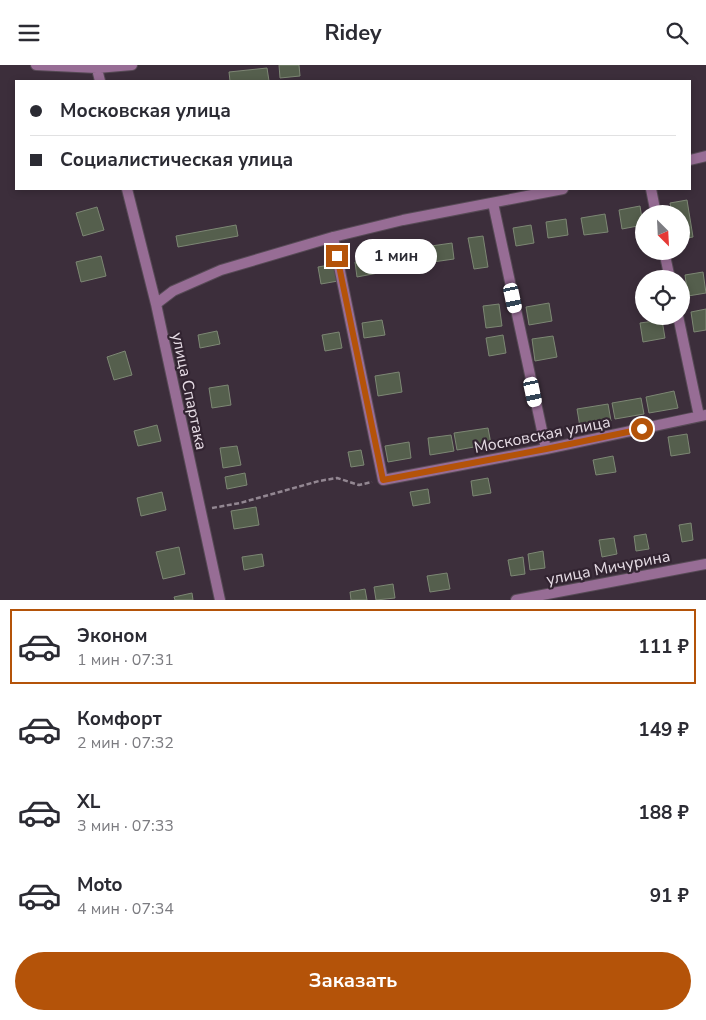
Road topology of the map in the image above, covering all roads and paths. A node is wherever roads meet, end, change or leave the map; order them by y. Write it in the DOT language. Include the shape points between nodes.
graph roads {
  1 [pos="36,65"];
  2 [pos="132,65"];
  3 [pos="97,67"];
  4 [pos="100,80"];
  5 [pos="706,155"];
  6 [pos="691,160"];
  7 [pos="127,190"];
  8 [pos="558,190"];
  9 [pos="651,190"];
  10 [pos="493,203"];
  11 [pos="654,205"];
  12 [pos="333,237"];
  13 [pos="156,305"];
  14 [pos="680,325"];
  15 [pos="703,416"];
  16 [pos="546,449"];
  17 [pos="383,480"];
  18 [pos="201,510"];
  19 [pos="706,564"];
  20 [pos="220,600"];
  21 [pos="516,600"];
  1 -- 3 [label="street"];
  2 -- 3 [label="street"];
  3 -- 4 [label="street"];
  5 -- 6 [label="street"];
  7 -- 13 [label="street, улица Спартака"];
  8 -- 10 [label="street"];
  9 -- 11 [label="street"];
  10 -- 12 [label="street"];
  10 -- 16 [label="street"];
  12 -- 13 [label="street" via="221,270 173,291"];
  12 -- 17 [label="street"];
  13 -- 18 [label="street, улица Спартака"];
  14 -- 15 [label="street"];
  15 -- 16 [label="street, Московская улица"];
  16 -- 17 [label="street, Московская улица"];
  17 -- 18 [label="path" via="359,485 337,478"];
  18 -- 20 [label="street, улица Спартака"];
  19 -- 21 [label="street, улица Мичурина"];
}
